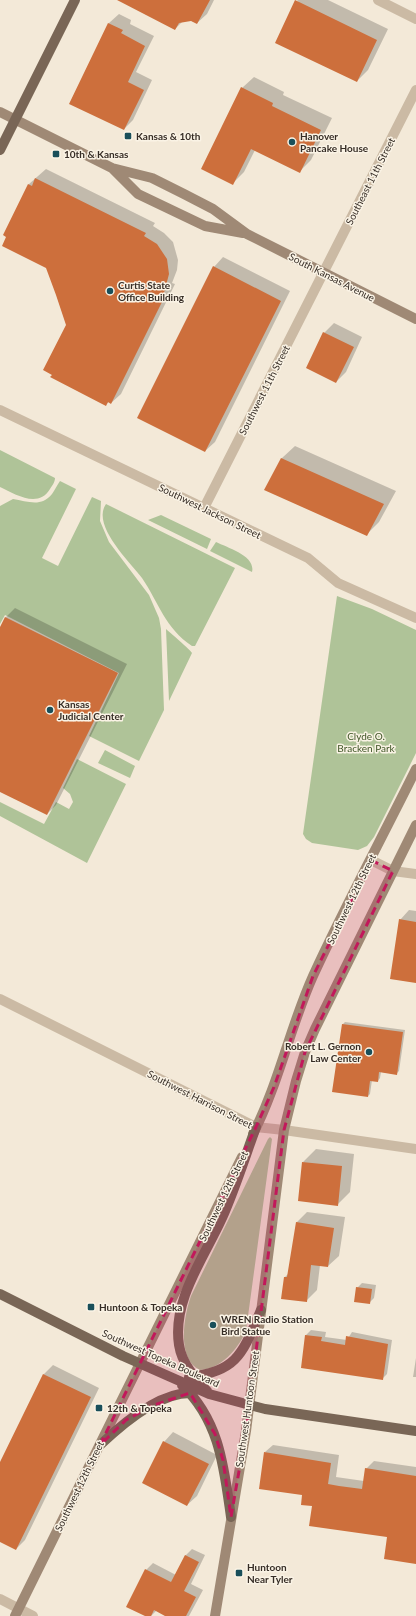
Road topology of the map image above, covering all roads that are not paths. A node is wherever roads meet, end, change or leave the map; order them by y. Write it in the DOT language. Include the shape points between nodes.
graph roads {
  1 [pos="75,0"];
  2 [pos="378,0"];
  3 [pos="416,19"];
  4 [pos="416,90"];
  5 [pos="0,112"];
  6 [pos="15,119"];
  7 [pos="0,150"];
  8 [pos="112,168"];
  9 [pos="247,234"];
  10 [pos="324,272"];
  11 [pos="416,319"];
  12 [pos="0,410"];
  13 [pos="204,508"];
  14 [pos="416,618"];
  15 [pos="416,770"];
  16 [pos="416,825"];
  17 [pos="371,860"];
  18 [pos="393,871"];
  19 [pos="416,874"];
  20 [pos="0,999"];
  21 [pos="256,1128"];
  22 [pos="284,1130"];
  23 [pos="416,1149"];
  24 [pos="0,1294"];
  25 [pos="261,1310"];
  26 [pos="140,1363"];
  27 [pos="194,1377"];
  28 [pos="175,1379"];
  29 [pos="190,1393"];
  30 [pos="209,1394"];
  31 [pos="249,1406"];
  32 [pos="416,1430"];
  33 [pos="100,1444"];
  34 [pos="231,1517"];
  35 [pos="0,1599"];
  36 [pos="17,1612"];
  37 [pos="33,1616"];
  38 [pos="216,1616"];
  1 -- 6 [label="main road"];
  2 -- 3 [label="street"];
  4 -- 10 [label="street, Southeast 11th Street"];
  5 -- 6 [label="main road, South Kansas Avenue"];
  6 -- 7 [label="main road"];
  6 -- 8 [label="main road, South Kansas Avenue"];
  8 -- 9 [label="main road, South Kansas Avenue" via="152,178 213,209"];
  8 -- 9 [label="main road, South Kansas Avenue" via="138,194 205,226"];
  9 -- 10 [label="main road, South Kansas Avenue"];
  10 -- 11 [label="main road, South Kansas Avenue"];
  10 -- 13 [label="street, Southwest 11th Street"];
  12 -- 13 [label="street, Southwest Jackson Street"];
  13 -- 14 [label="street, Southwest Jackson Street" via="308,558 338,582"];
  15 -- 17 [label="main road, Southwest 12th Street"];
  16 -- 18 [label="main road"];
  17 -- 18 [label="street"];
  17 -- 21 [label="main road, Southwest 12th Street" via="313,976 274,1087"];
  18 -- 19 [label="street"];
  18 -- 22 [label="main road" via="305,1052"];
  20 -- 21 [label="street, Southwest Harrison Street"];
  21 -- 22 [label="street, Southwest Harrison Street"];
  21 -- 26 [label="main road, Southwest 12th Street"];
  21 -- 27 [label="main road" via="223,1217 185,1294 178,1321 179,1346"];
  22 -- 23 [label="street, Southwest Harrison Street"];
  22 -- 25 [label="main road, Southwest Huntoon Street"];
  24 -- 26 [label="main road, Southwest Topeka Boulevard"];
  25 -- 27 [label="main road" via="244,1346 226,1368"];
  25 -- 31 [label="main road, Southwest Huntoon Street"];
  26 -- 28 [label="main road, Southwest Topeka Boulevard"];
  26 -- 33 [label="main road, Southwest 12th Street"];
  27 -- 28 [label="main road"];
  27 -- 30 [label="main road"];
  28 -- 29 [label="main road"];
  28 -- 30 [label="main road, Southwest Topeka Boulevard"];
  29 -- 30 [label="main road"];
  29 -- 33 [label="main road" via="154,1405 126,1420"];
  29 -- 34 [label="main road" via="215,1434 223,1460"];
  30 -- 31 [label="main road, Southwest Topeka Boulevard"];
  31 -- 32 [label="main road, Southwest Topeka Boulevard"];
  31 -- 34 [label="main road, Southwest Huntoon Street"];
  33 -- 36 [label="main road, Southwest 12th Street"];
  34 -- 38 [label="main road, Southwest Huntoon Street"];
  35 -- 36 [label="street"];
  36 -- 37 [label="street"];
}
